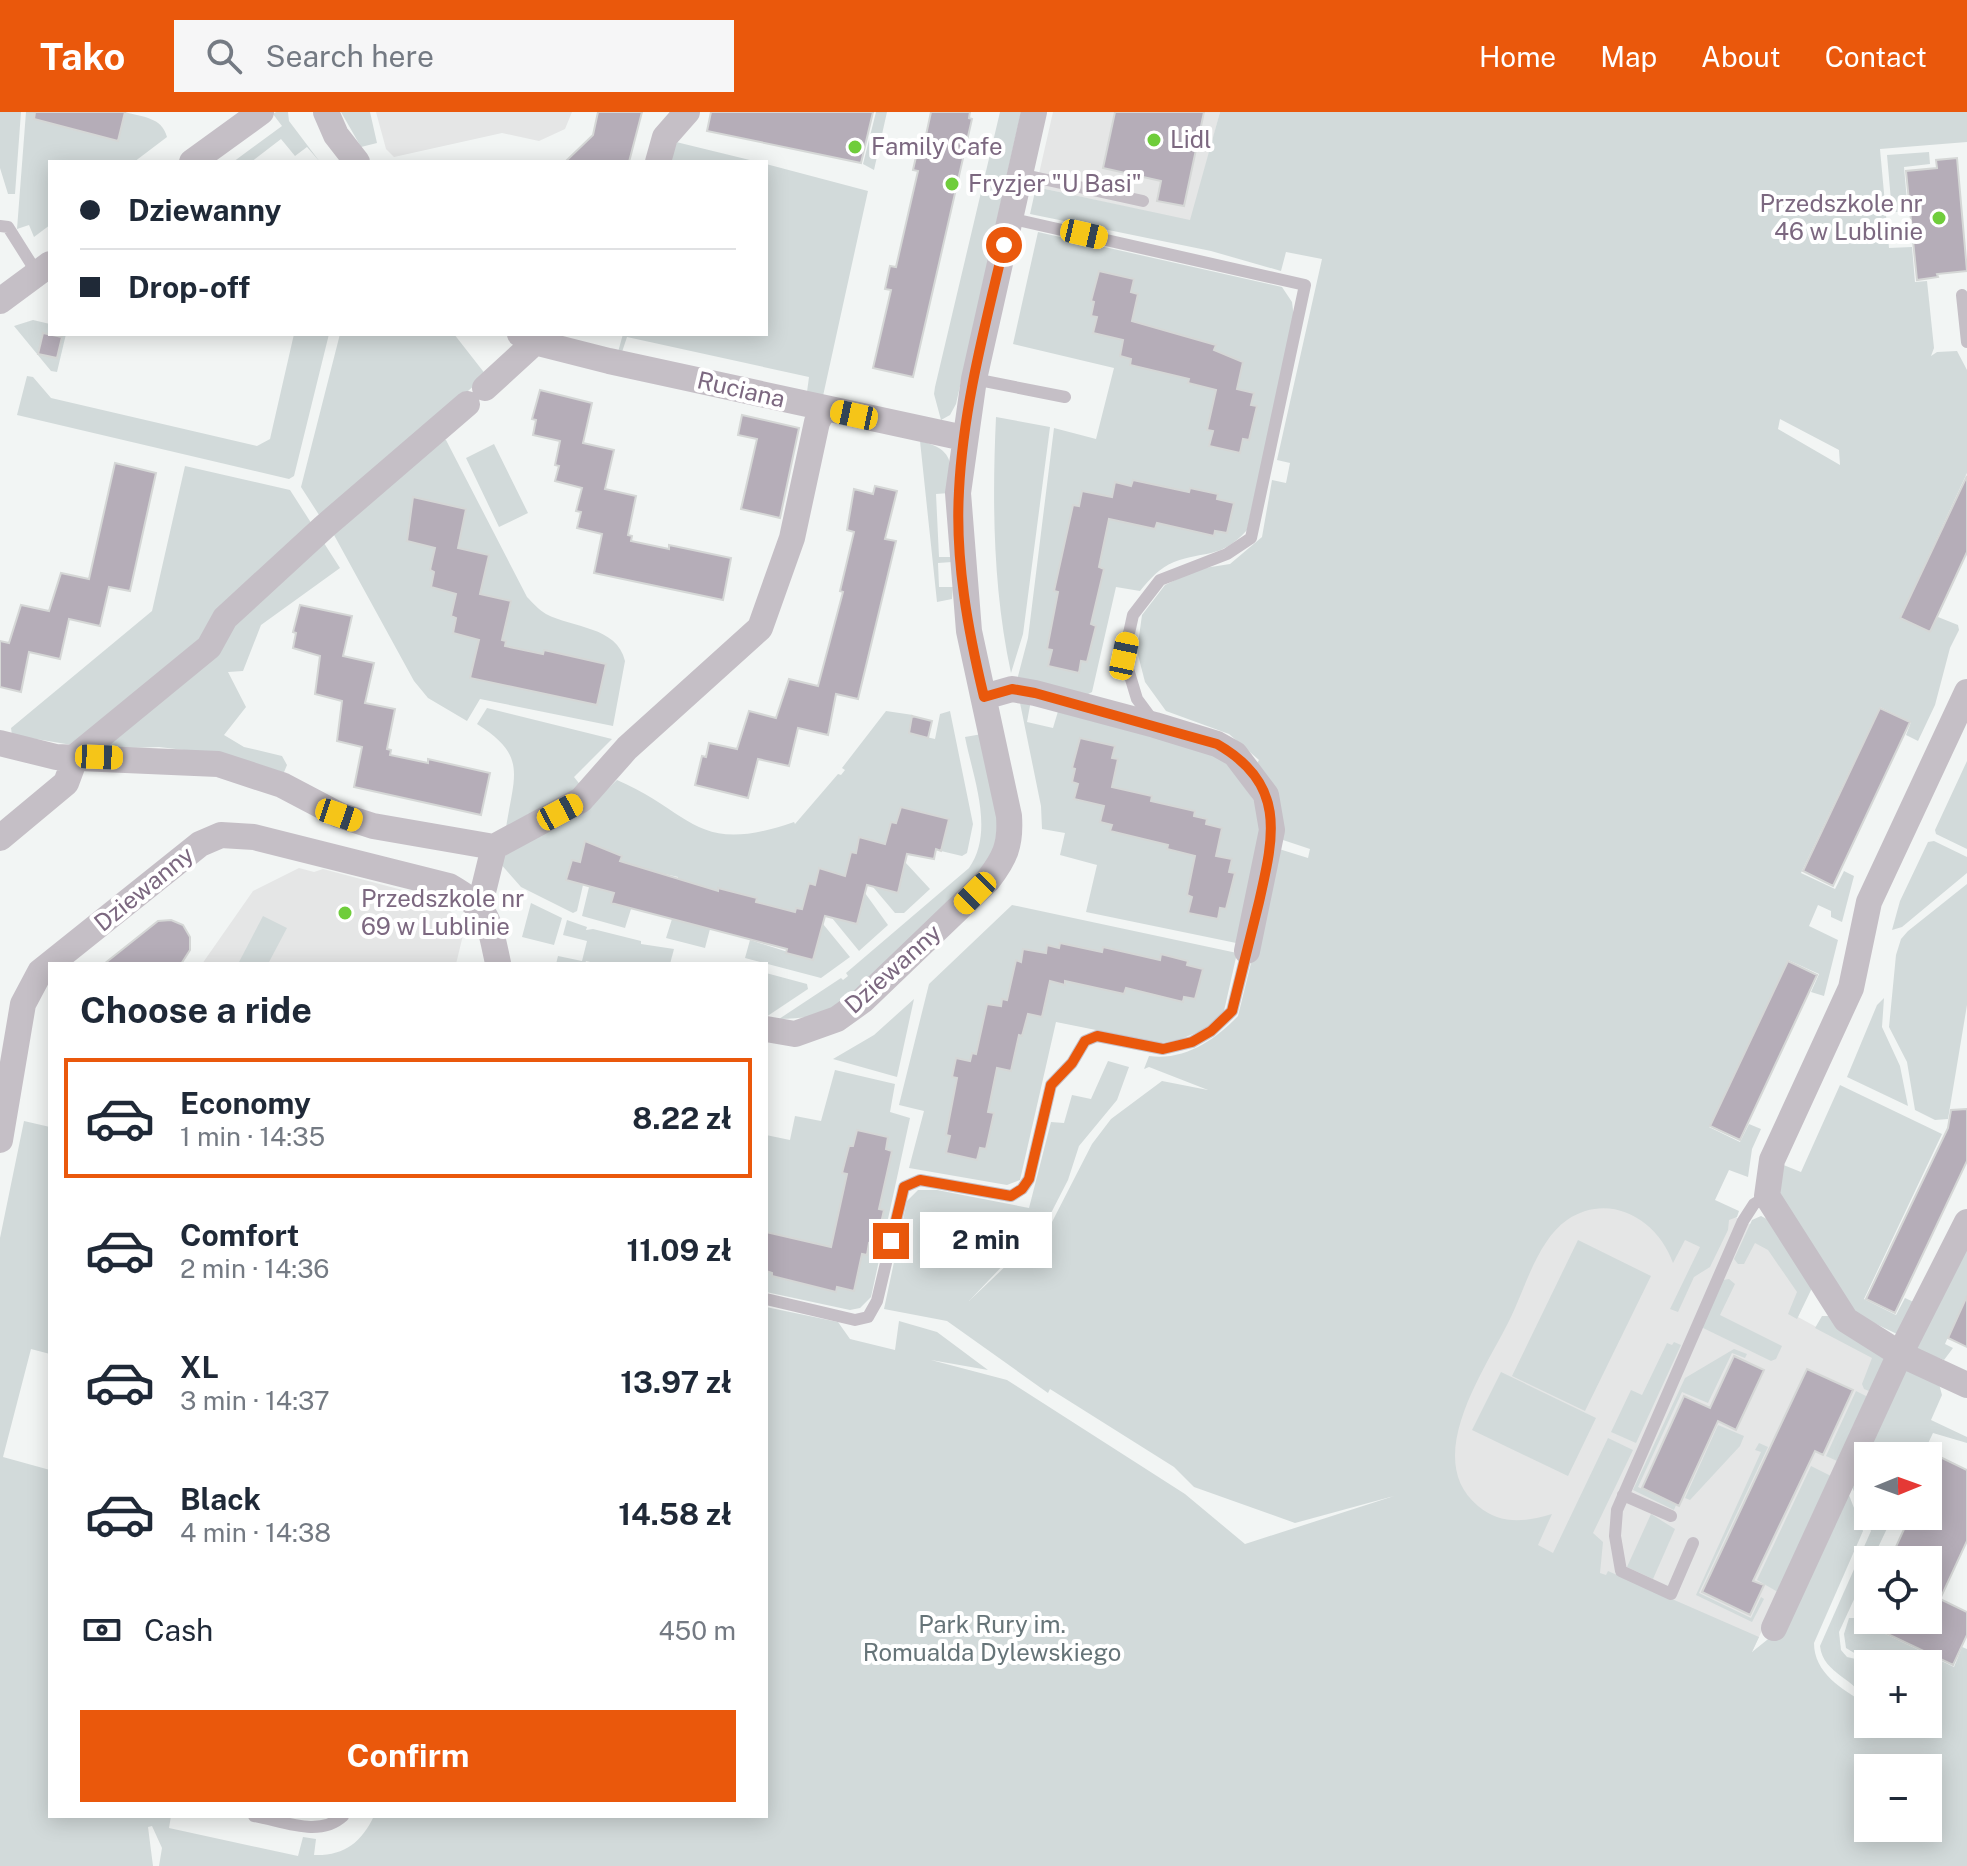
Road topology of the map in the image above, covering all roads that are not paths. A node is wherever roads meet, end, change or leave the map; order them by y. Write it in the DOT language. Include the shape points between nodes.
graph roads {
  1 [pos="261,112"];
  2 [pos="326,112"];
  3 [pos="687,112"];
  4 [pos="1034,112"];
  5 [pos="195,160"];
  6 [pos="355,160"];
  7 [pos="659,160"];
  8 [pos="1020,174"];
  9 [pos="1143,201"];
  10 [pos="1009,218"];
  11 [pos="0,226"];
  12 [pos="44,269"];
  13 [pos="1962,295"];
  14 [pos="0,301"];
  15 [pos="533,337"];
  16 [pos="1967,342"];
  17 [pos="974,379"];
  18 [pos="1065,397"];
  19 [pos="824,409"];
  20 [pos="964,438"];
  21 [pos="1967,692"];
  22 [pos="984,697"];
  23 [pos="1155,725"];
  24 [pos="0,743"];
  25 [pos="76,756"];
  26 [pos="0,838"];
  27 [pos="494,847"];
  28 [pos="476,902"];
  29 [pos="1247,951"];
  30 [pos="52,962"];
  31 [pos="499,962"];
  32 [pos="48,966"];
  33 [pos="768,1029"];
  34 [pos="0,1140"];
  35 [pos="1767,1196"];
  36 [pos="1967,1222"];
  37 [pos="768,1299"];
  38 [pos="1900,1354"];
  39 [pos="1962,1383"];
  40 [pos="1623,1495"];
  41 [pos="1671,1516"];
  42 [pos="1693,1543"];
  43 [pos="1774,1628"];
  44 [pos="277,1818"];
  45 [pos="340,1818"];
  1 -- 5 [label="street"];
  2 -- 6 [label="street"];
  3 -- 7 [label="street" via="665,137"];
  4 -- 8 [label="street, Dziewanny"];
  8 -- 9 [label="lane"];
  8 -- 10 [label="street, Dziewanny"];
  10 -- 17 [label="street, Dziewanny"];
  10 -- 23 [label="lane" via="1305,285 1251,538 1227,554 1160,580 1133,615 1124,656 1137,699"];
  11 -- 12 [label="lane" via="8,227"];
  12 -- 14 [label="street"];
  13 -- 16 [label="lane"];
  15 -- 19 [label="street, Ruciana"];
  15 -- 25 [label="street" via="476,396 225,618 209,647"];
  17 -- 18 [label="lane"];
  17 -- 20 [label="street, Dziewanny"];
  19 -- 20 [label="street, Ruciana"];
  19 -- 27 [label="street" via="792,538 760,628 627,748 581,800"];
  20 -- 22 [label="street, Dziewanny" via="958,493 963,574"];
  21 -- 35 [label="street" via="1869,902 1851,988 1772,1160"];
  22 -- 23 [label="street" via="1012,689"];
  22 -- 33 [label="street, Dziewanny" via="1009,816 1011,842 1004,861 862,1001 837,1019 795,1034"];
  23 -- 29 [label="street" via="1235,754 1266,795 1272,842"];
  24 -- 25 [label="street" via="56,757"];
  25 -- 26 [label="street" via="66,783"];
  25 -- 27 [label="street" via="218,764 282,785 373,826"];
  27 -- 28 [label="street"];
  28 -- 30 [label="street, Dziewanny" via="449,886 254,837 221,835 200,844"];
  28 -- 31 [label="street" via="489,921"];
  29 -- 37 [label="lane" via="1232,1011 1192,1042 1163,1049 1097,1036 1085,1041 1051,1085 1029,1179 1022,1189 1011,1196 920,1180 904,1187 877,1301 868,1317 855,1320"];
  32 -- 34 [label="street, Dziewanny" via="23,1004"];
  35 -- 38 [label="street" via="1846,1320"];
  35 -- 40 [label="lane" via="1743,1221"];
  36 -- 38 [label="street"];
  38 -- 39 [label="street"];
  38 -- 43 [label="street"];
  40 -- 41 [label="lane"];
  40 -- 42 [label="lane" via="1615,1536 1621,1571 1671,1594"];
  44 -- 45 [label="lane" via="315,1828"];
}
